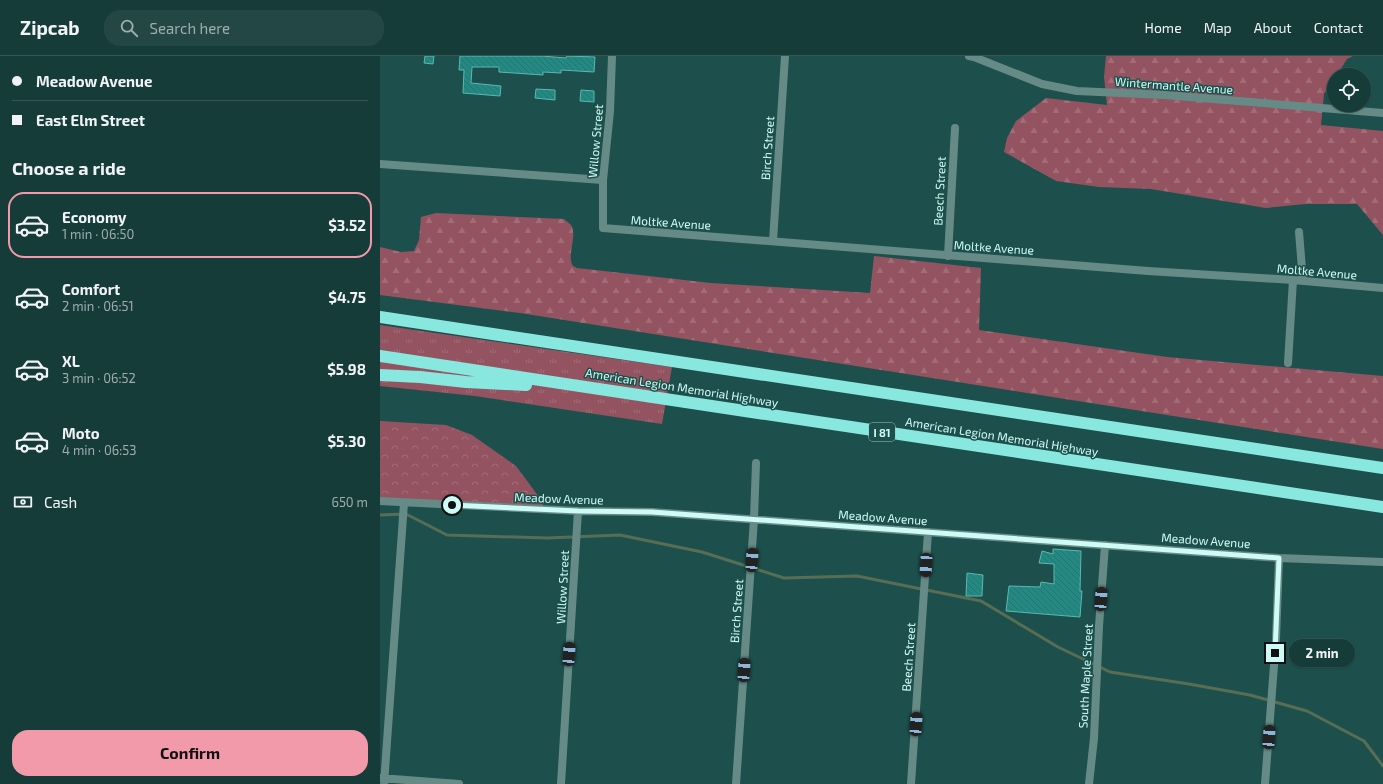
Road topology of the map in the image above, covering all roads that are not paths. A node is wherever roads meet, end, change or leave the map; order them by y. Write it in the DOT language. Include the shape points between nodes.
graph roads {
  1 [pos="612,56"];
  2 [pos="784,56"];
  3 [pos="969,56"];
  4 [pos="1383,113"];
  5 [pos="955,128"];
  6 [pos="380,164"];
  7 [pos="603,180"];
  8 [pos="603,228"];
  9 [pos="1298,232"];
  10 [pos="773,241"];
  11 [pos="948,256"];
  12 [pos="1293,280"];
  13 [pos="1303,281"];
  14 [pos="1383,288"];
  15 [pos="380,308"];
  16 [pos="380,317"];
  17 [pos="428,324"];
  18 [pos="380,356"];
  19 [pos="1288,363"];
  20 [pos="380,374"];
  21 [pos="585,387"];
  22 [pos="756,463"];
  23 [pos="1383,468"];
  24 [pos="380,501"];
  25 [pos="404,503"];
  26 [pos="1383,508"];
  27 [pos="578,511"];
  28 [pos="754,519"];
  29 [pos="928,532"];
  30 [pos="1106,544"];
  31 [pos="1279,558"];
  32 [pos="1383,562"];
  33 [pos="382,780"];
  34 [pos="459,784"];
  35 [pos="561,784"];
  36 [pos="736,784"];
  37 [pos="911,784"];
  38 [pos="1089,784"];
  39 [pos="1265,784"];
  1 -- 7 [label="street, Willow Street"];
  2 -- 10 [label="street, Birch Street"];
  3 -- 4 [label="street, Wintermantle Avenue" via="1042,84 1077,91 1165,95"];
  5 -- 11 [label="street, Beech Street"];
  6 -- 7 [label="street"];
  7 -- 8 [label="street, Willow Street"];
  8 -- 10 [label="street, Moltke Avenue"];
  9 -- 13 [label="street"];
  10 -- 11 [label="street, Moltke Avenue"];
  11 -- 12 [label="street, Moltke Avenue"];
  12 -- 13 [label="street, Moltke Avenue"];
  12 -- 19 [label="street"];
  13 -- 14 [label="street, Moltke Avenue"];
  15 -- 17 [label="highway"];
  16 -- 17 [label="highway, American Legion Memorial Highway"];
  17 -- 23 [label="highway, American Legion Memorial Highway"];
  18 -- 21 [label="highway, American Legion Memorial Highway / I 81"];
  20 -- 21 [label="highway" via="478,383"];
  21 -- 26 [label="highway, American Legion Memorial Highway / I 81"];
  22 -- 28 [label="street, Birch Street"];
  24 -- 25 [label="street, Meadow Avenue"];
  25 -- 27 [label="street, Meadow Avenue"];
  25 -- 33 [label="street"];
  27 -- 28 [label="street, Meadow Avenue" via="652,512"];
  27 -- 35 [label="street, Willow Street"];
  28 -- 29 [label="street, Meadow Avenue"];
  28 -- 36 [label="street, Birch Street"];
  29 -- 30 [label="street, Meadow Avenue"];
  29 -- 37 [label="street, Beech Street"];
  30 -- 31 [label="street, Meadow Avenue"];
  30 -- 38 [label="street, South Maple Street"];
  31 -- 32 [label="street, Meadow Avenue"];
  31 -- 39 [label="street" via="1276,639"];
  33 -- 34 [label="street"];
}
